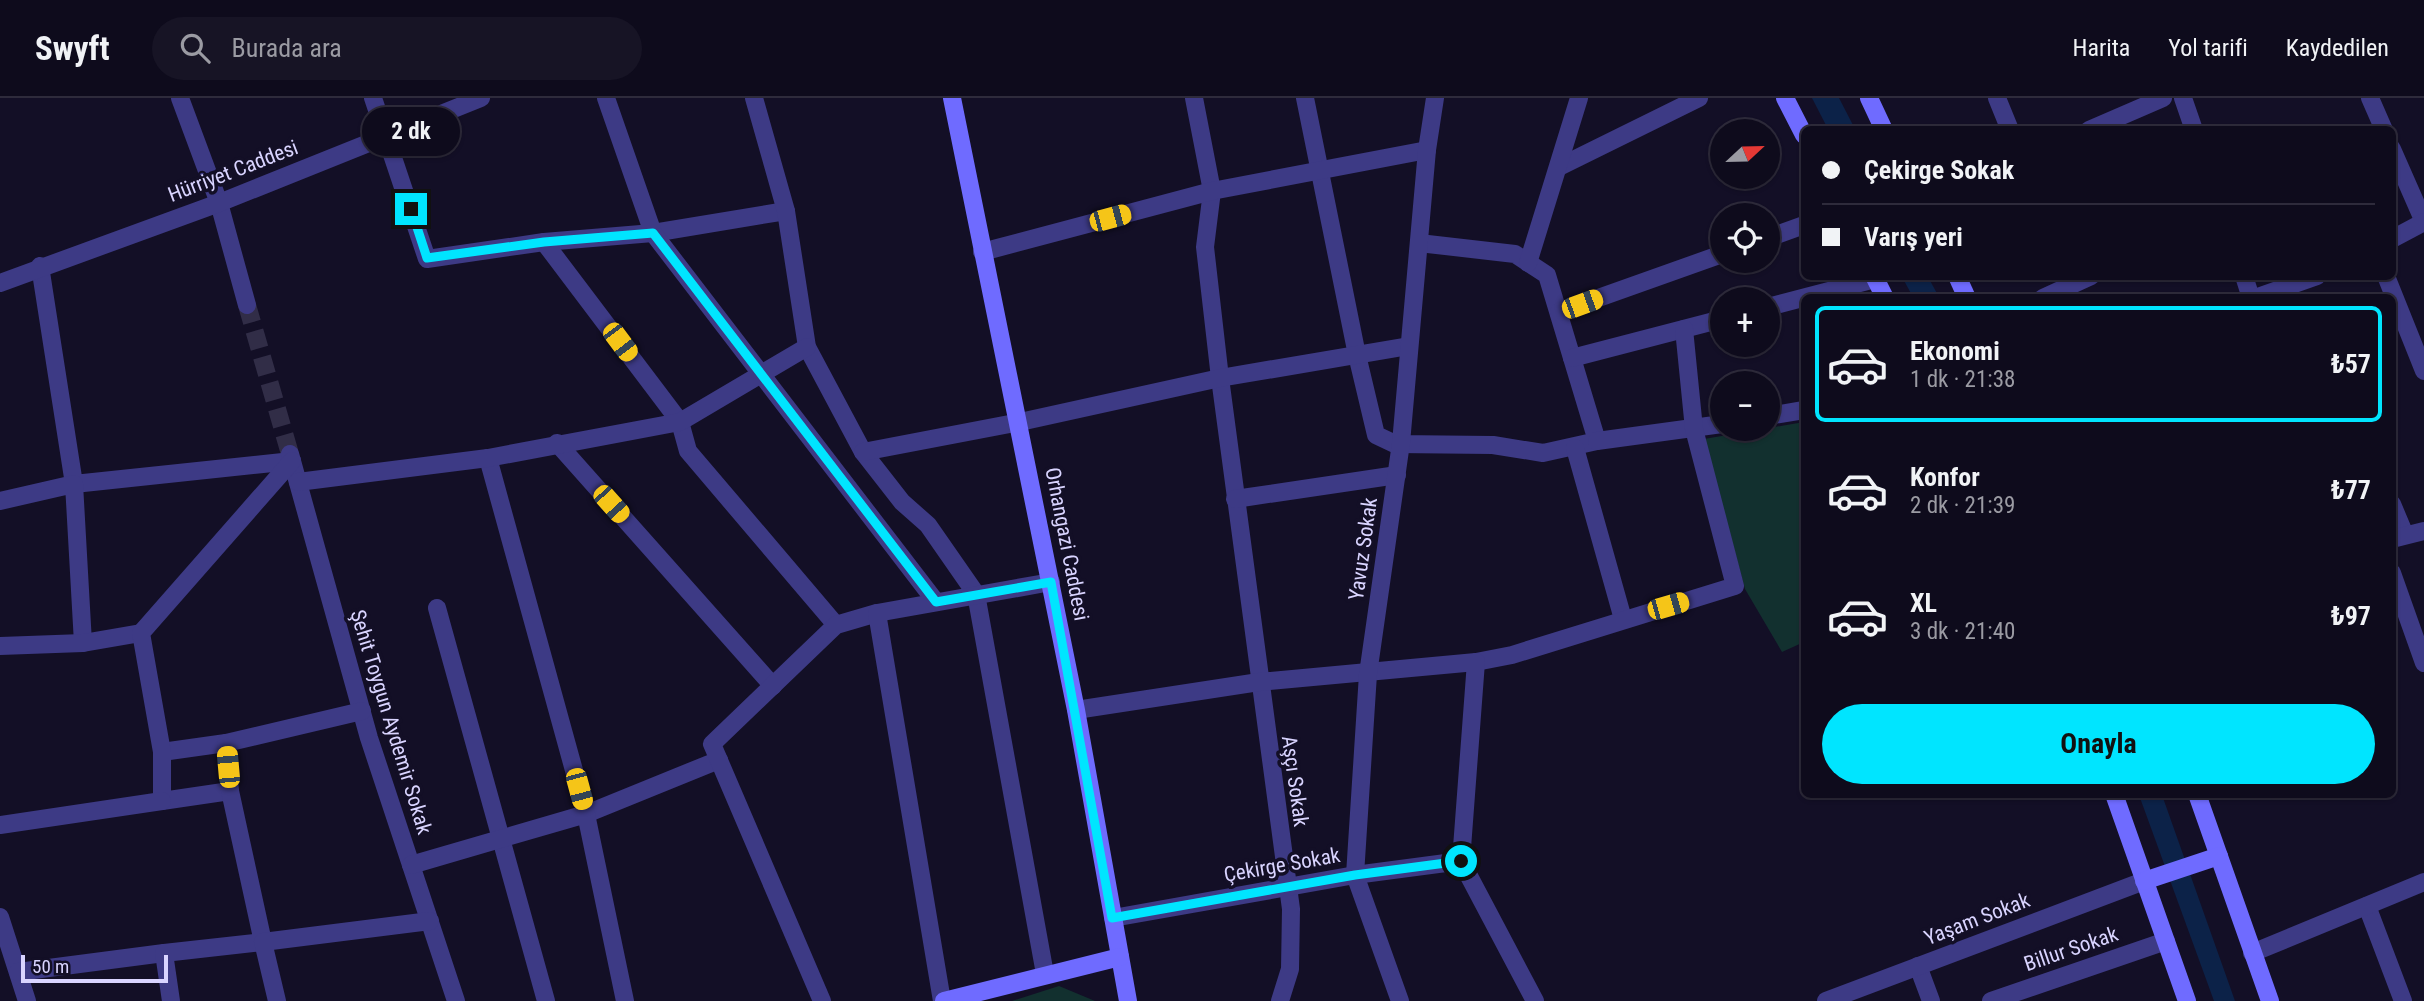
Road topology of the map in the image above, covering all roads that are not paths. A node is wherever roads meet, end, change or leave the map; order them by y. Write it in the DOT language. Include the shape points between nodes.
graph roads {
  1 [pos="180,98"];
  2 [pos="373,98"];
  3 [pos="481,98"];
  4 [pos="606,98"];
  5 [pos="754,98"];
  6 [pos="952,98"];
  7 [pos="1194,98"];
  8 [pos="1305,98"];
  9 [pos="1435,98"];
  10 [pos="1579,98"];
  11 [pos="1699,98"];
  12 [pos="1785,98"];
  13 [pos="1869,98"];
  14 [pos="1997,98"];
  15 [pos="2163,98"];
  16 [pos="2183,98"];
  17 [pos="2370,98"];
  18 [pos="1882,126"];
  19 [pos="2008,126"];
  20 [pos="2098,126"];
  21 [pos="2193,126"];
  22 [pos="2382,126"];
  23 [pos="1801,129"];
  24 [pos="386,135"];
  25 [pos="1427,150"];
  26 [pos="2396,158"];
  27 [pos="1559,167"];
  28 [pos="1320,171"];
  29 [pos="1212,191"];
  30 [pos="219,203"];
  31 [pos="786,211"];
  32 [pos="2424,222"];
  33 [pos="1801,226"];
  34 [pos="653,233"];
  35 [pos="1780,234"];
  36 [pos="2396,237"];
  37 [pos="544,242"];
  38 [pos="1419,243"];
  39 [pos="982,252"];
  40 [pos="1710,258"];
  41 [pos="1528,262"];
  42 [pos="40,266"];
  43 [pos="1867,280"];
  44 [pos="2078,280"];
  45 [pos="0,283"];
  46 [pos="2310,286"];
  47 [pos="1816,294"];
  48 [pos="2051,294"];
  49 [pos="2272,294"];
  50 [pos="1801,298"];
  51 [pos="2396,301"];
  52 [pos="1780,304"];
  53 [pos="247,305"];
  54 [pos="1559,312"];
  55 [pos="1710,322"];
  56 [pos="1684,329"];
  57 [pos="1409,346"];
  58 [pos="807,347"];
  59 [pos="1357,355"];
  60 [pos="1572,358"];
  61 [pos="2424,370"];
  62 [pos="760,374"];
  63 [pos="1220,378"];
  64 [pos="1801,410"];
  65 [pos="1780,414"];
  66 [pos="680,422"];
  67 [pos="1020,422"];
  68 [pos="1710,426"];
  69 [pos="1694,429"];
  70 [pos="1597,441"];
  71 [pos="557,443"];
  72 [pos="1401,443"];
  73 [pos="1575,449"];
  74 [pos="863,452"];
  75 [pos="291,458"];
  76 [pos="488,458"];
  77 [pos="1397,475"];
  78 [pos="298,482"];
  79 [pos="74,484"];
  80 [pos="1235,499"];
  81 [pos="0,501"];
  82 [pos="2424,531"];
  83 [pos="2399,537"];
  84 [pos="1051,582"];
  85 [pos="2396,584"];
  86 [pos="976,594"];
  87 [pos="936,602"];
  88 [pos="437,608"];
  89 [pos="877,613"];
  90 [pos="1623,619"];
  91 [pos="836,625"];
  92 [pos="141,633"];
  93 [pos="83,643"];
  94 [pos="0,646"];
  95 [pos="1476,662"];
  96 [pos="2424,663"];
  97 [pos="1368,674"];
  98 [pos="1259,682"];
  99 [pos="773,686"];
  100 [pos="1076,710"];
  101 [pos="362,711"];
  102 [pos="226,743"];
  103 [pos="162,751"];
  104 [pos="719,760"];
  105 [pos="230,791"];
  106 [pos="2115,798"];
  107 [pos="2198,798"];
  108 [pos="162,801"];
  109 [pos="586,814"];
  110 [pos="0,825"];
  111 [pos="501,840"];
  112 [pos="2219,856"];
  113 [pos="1461,861"];
  114 [pos="411,865"];
  115 [pos="1355,875"];
  116 [pos="2144,881"];
  117 [pos="2424,882"];
  118 [pos="1287,886"];
  119 [pos="2367,906"];
  120 [pos="0,918"];
  121 [pos="1112,918"];
  122 [pos="429,921"];
  123 [pos="2166,941"];
  124 [pos="263,942"];
  125 [pos="163,953"];
  126 [pos="2252,953"];
  127 [pos="1119,957"];
  128 [pos="1918,966"];
  129 [pos="18,972"];
  130 [pos="1045,974"];
  131 [pos="27,1001"];
  132 [pos="172,1001"];
  133 [pos="277,1001"];
  134 [pos="456,1001"];
  135 [pos="545,1001"];
  136 [pos="625,1001"];
  137 [pos="822,1001"];
  138 [pos="943,1001"];
  139 [pos="1128,1001"];
  140 [pos="1280,1001"];
  141 [pos="1400,1001"];
  142 [pos="1535,1001"];
  143 [pos="1826,1001"];
  144 [pos="1931,1001"];
  145 [pos="1991,1001"];
  146 [pos="2187,1001"];
  147 [pos="2270,1001"];
  148 [pos="2403,1001"];
  1 -- 30 [label="street"];
  2 -- 24 [label="street"];
  3 -- 24 [label="street, Hürriyet Caddesi"];
  4 -- 34 [label="street"];
  5 -- 31 [label="street"];
  6 -- 39 [label="street, Orhangazi Caddesi"];
  7 -- 29 [label="street, Aşçı Sokak"];
  8 -- 28 [label="street"];
  9 -- 25 [label="street, Yavuz Sokak"];
  10 -- 27 [label="street"];
  11 -- 27 [label="street"];
  12 -- 23 [label="street"];
  13 -- 18 [label="street"];
  14 -- 19 [label="street"];
  15 -- 20 [label="street"];
  16 -- 21 [label="street"];
  17 -- 22 [label="street"];
  24 -- 30 [label="street, Hürriyet Caddesi"];
  24 -- 37 [label="street" via="427,258"];
  25 -- 28 [label="street"];
  25 -- 38 [label="street, Yavuz Sokak"];
  26 -- 32 [label="street"];
  27 -- 41 [label="street"];
  28 -- 29 [label="street"];
  28 -- 59 [label="street"];
  29 -- 39 [label="street"];
  29 -- 63 [label="street, Aşçı Sokak" via="1205,247"];
  30 -- 42 [label="street, Hürriyet Caddesi"];
  30 -- 53 [label="street"];
  31 -- 34 [label="street"];
  31 -- 58 [label="street"];
  32 -- 36 [label="street"];
  33 -- 35 [label="street"];
  34 -- 37 [label="street"];
  34 -- 62 [label="street"];
  37 -- 66 [label="street"];
  38 -- 41 [label="street" via="1515,254"];
  38 -- 57 [label="street, Yavuz Sokak"];
  39 -- 67 [label="street, Orhangazi Caddesi"];
  40 -- 54 [label="street"];
  41 -- 54 [label="street" via="1547,275"];
  42 -- 45 [label="street, Hürriyet Caddesi"];
  42 -- 79 [label="street"];
  43 -- 47 [label="street"];
  44 -- 48 [label="street"];
  46 -- 49 [label="street"];
  50 -- 52 [label="street"];
  51 -- 61 [label="street"];
  54 -- 60 [label="street"];
  55 -- 56 [label="street"];
  56 -- 60 [label="street"];
  56 -- 69 [label="street"];
  57 -- 59 [label="street"];
  57 -- 72 [label="street, Yavuz Sokak"];
  58 -- 62 [label="street"];
  58 -- 74 [label="street"];
  59 -- 63 [label="street"];
  59 -- 72 [label="street" via="1376,435 1389,443"];
  60 -- 70 [label="street"];
  62 -- 66 [label="street"];
  62 -- 87 [label="street"];
  63 -- 67 [label="street"];
  63 -- 80 [label="street, Aşçı Sokak"];
  64 -- 65 [label="street"];
  66 -- 71 [label="street"];
  66 -- 91 [label="street" via="688,451"];
  67 -- 74 [label="street"];
  67 -- 84 [label="street, Orhangazi Caddesi"];
  68 -- 69 [label="street"];
  69 -- 70 [label="street"];
  69 -- 90 [label="street" via="1735,586"];
  70 -- 73 [label="street"];
  71 -- 76 [label="street"];
  71 -- 99 [label="street"];
  72 -- 73 [label="street" via="1493,445 1543,453"];
  72 -- 77 [label="street, Yavuz Sokak"];
  73 -- 90 [label="street"];
  74 -- 86 [label="street" via="902,502 928,525"];
  75 -- 78 [label="street, Şehit Toygun Aydemir Sokak"];
  75 -- 79 [label="street"];
  75 -- 92 [label="street"];
  76 -- 78 [label="street"];
  76 -- 109 [label="street"];
  77 -- 80 [label="street"];
  77 -- 97 [label="street, Yavuz Sokak"];
  78 -- 101 [label="street, Şehit Toygun Aydemir Sokak"];
  79 -- 81 [label="street"];
  79 -- 93 [label="street"];
  80 -- 98 [label="street, Aşçı Sokak"];
  82 -- 83 [label="street"];
  84 -- 86 [label="street"];
  84 -- 100 [label="street, Orhangazi Caddesi"];
  85 -- 96 [label="street"];
  86 -- 87 [label="street"];
  86 -- 130 [label="street"];
  87 -- 89 [label="street"];
  88 -- 111 [label="street"];
  89 -- 91 [label="street"];
  89 -- 138 [label="street"];
  90 -- 95 [label="street"];
  91 -- 99 [label="street"];
  92 -- 93 [label="street"];
  92 -- 103 [label="street"];
  93 -- 94 [label="street"];
  95 -- 97 [label="street"];
  95 -- 113 [label="street"];
  97 -- 98 [label="street"];
  97 -- 115 [label="street, Yavuz Sokak"];
  98 -- 100 [label="street"];
  98 -- 118 [label="street, Aşçı Sokak"];
  99 -- 104 [label="street" via="712,744"];
  100 -- 121 [label="street, Orhangazi Caddesi"];
  101 -- 102 [label="street"];
  101 -- 114 [label="street, Şehit Toygun Aydemir Sokak"];
  102 -- 103 [label="street"];
  102 -- 105 [label="street"];
  103 -- 108 [label="street"];
  104 -- 109 [label="street"];
  104 -- 137 [label="street"];
  105 -- 108 [label="street"];
  105 -- 124 [label="street"];
  106 -- 116 [label="street"];
  107 -- 112 [label="street"];
  108 -- 110 [label="street"];
  109 -- 111 [label="street"];
  109 -- 136 [label="street"];
  111 -- 114 [label="street"];
  111 -- 135 [label="street"];
  112 -- 116 [label="street"];
  112 -- 126 [label="street"];
  113 -- 115 [label="street, Çekirge Sokak"];
  113 -- 142 [label="street"];
  114 -- 122 [label="street, Şehit Toygun Aydemir Sokak"];
  115 -- 118 [label="street, Çekirge Sokak"];
  115 -- 141 [label="street, Yavuz Sokak"];
  116 -- 123 [label="street"];
  116 -- 128 [label="street, Yaşam Sokak"];
  117 -- 119 [label="street"];
  118 -- 121 [label="street, Çekirge Sokak"];
  118 -- 140 [label="street, Aşçı Sokak" via="1290,969"];
  119 -- 126 [label="street"];
  119 -- 148 [label="street"];
  120 -- 129 [label="street"];
  121 -- 127 [label="street, Orhangazi Caddesi"];
  122 -- 124 [label="street"];
  122 -- 134 [label="street, Şehit Toygun Aydemir Sokak"];
  123 -- 145 [label="street, Billur Sokak"];
  123 -- 146 [label="street"];
  124 -- 125 [label="street"];
  124 -- 133 [label="street"];
  125 -- 129 [label="street"];
  125 -- 132 [label="street"];
  126 -- 147 [label="street"];
  127 -- 130 [label="street"];
  127 -- 139 [label="street, Orhangazi Caddesi"];
  128 -- 143 [label="street, Yaşam Sokak"];
  128 -- 144 [label="street"];
  129 -- 131 [label="street"];
  130 -- 138 [label="street"];
}
